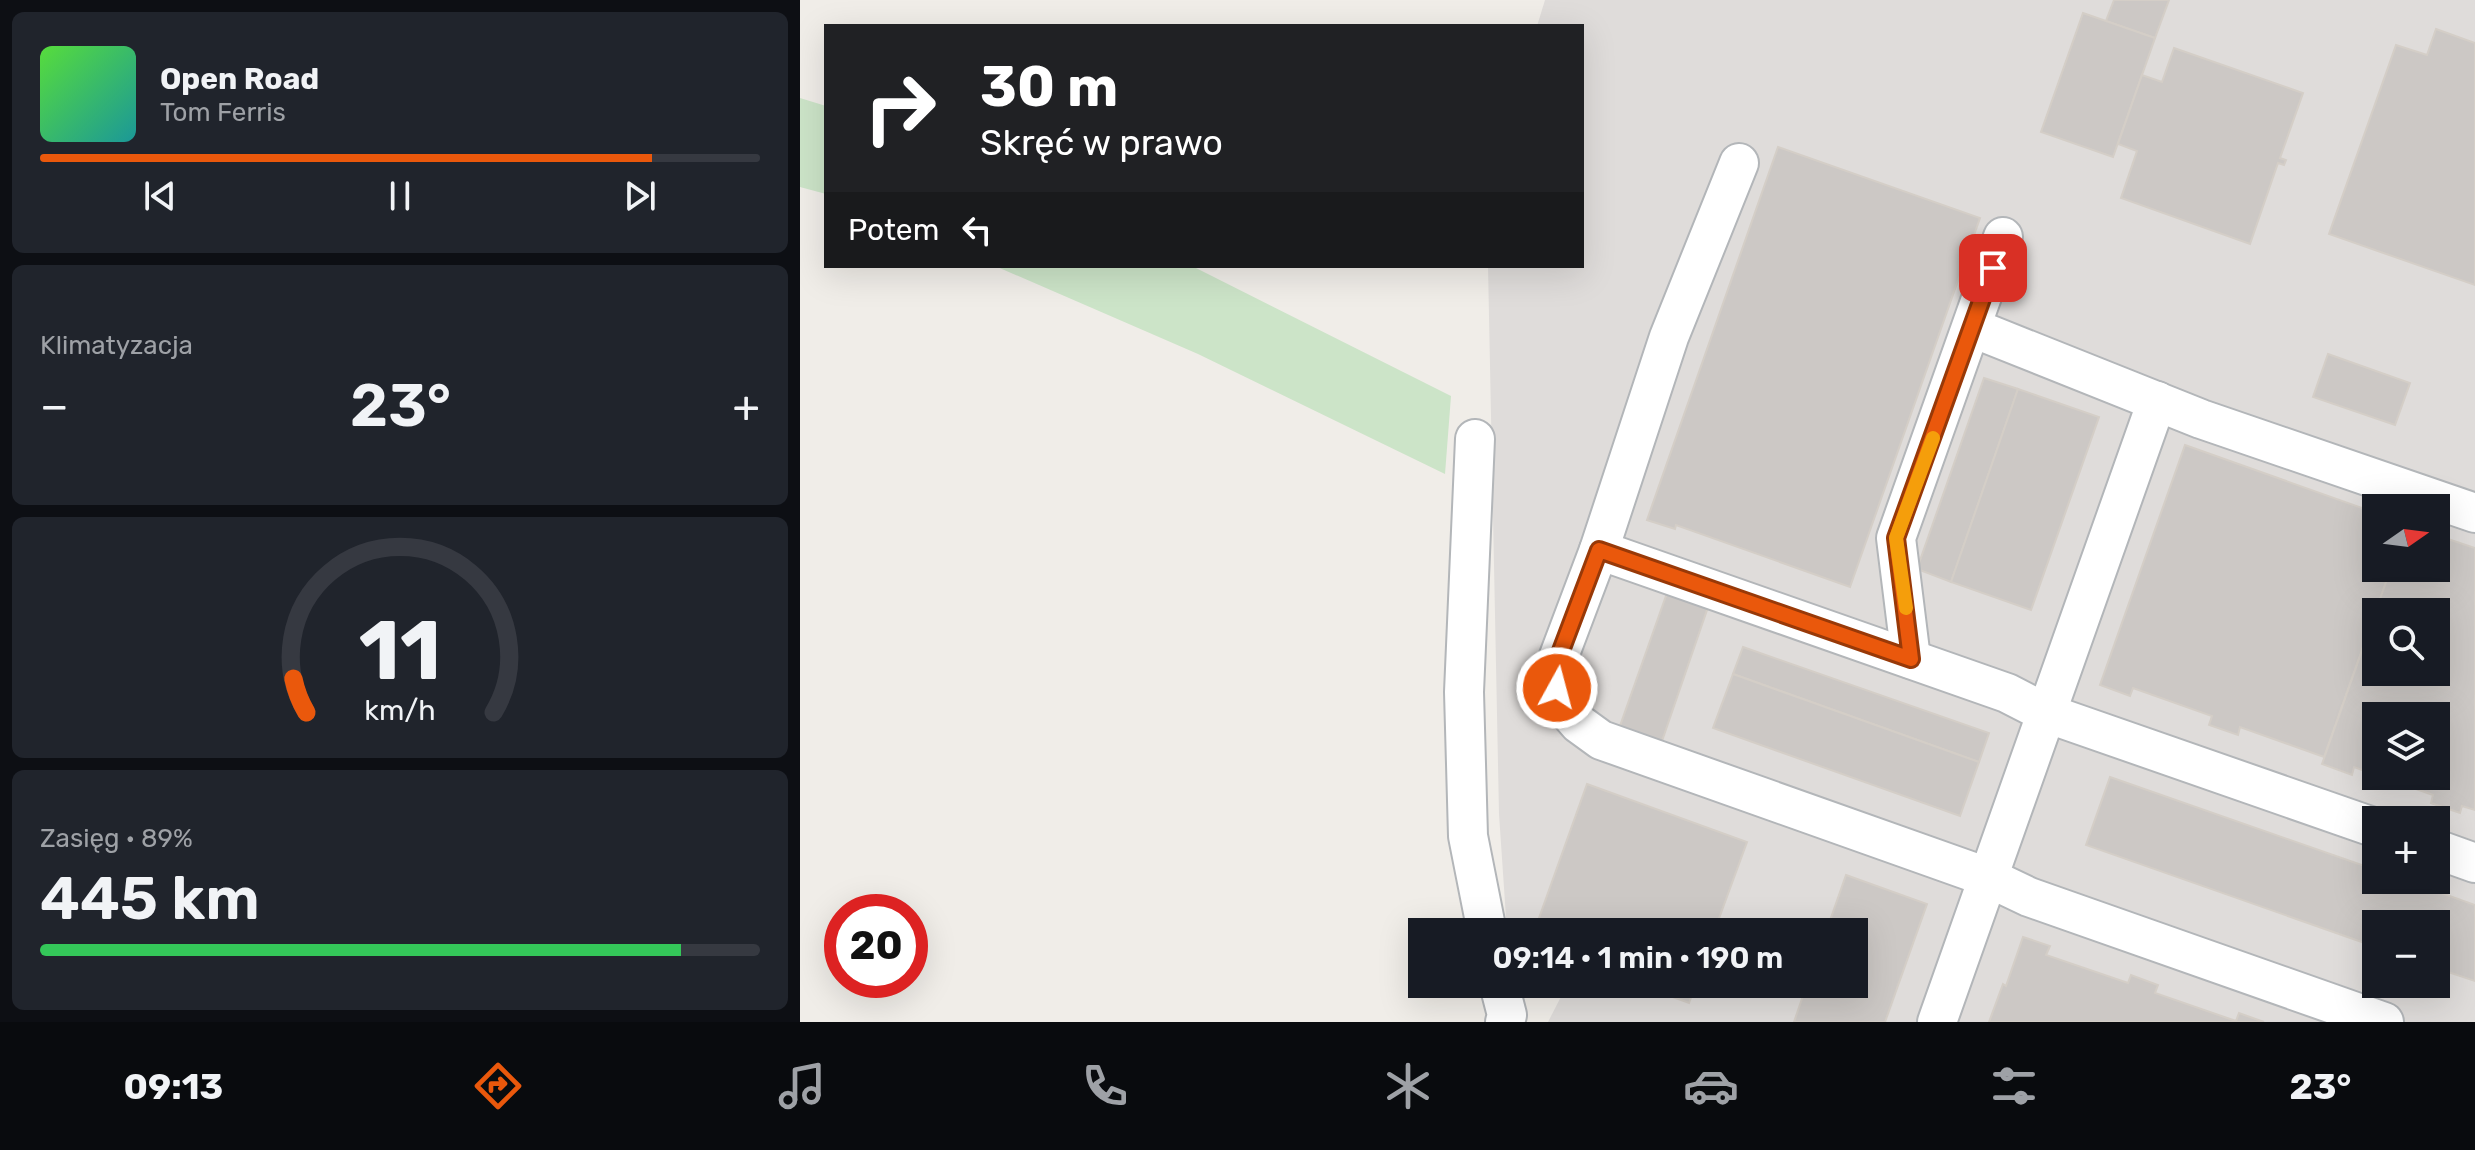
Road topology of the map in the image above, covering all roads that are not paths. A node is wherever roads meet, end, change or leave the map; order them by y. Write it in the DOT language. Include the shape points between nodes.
graph roads {
  1 [pos="1739,163"];
  2 [pos="2003,237"];
  3 [pos="1973,328"];
  4 [pos="2157,401"];
  5 [pos="1475,439"];
  6 [pos="2475,513"];
  7 [pos="1599,550"];
  8 [pos="1911,659"];
  9 [pos="2046,713"];
  10 [pos="2362,823"];
  11 [pos="2450,854"];
  12 [pos="2475,863"];
  13 [pos="1987,877"];
  14 [pos="1484,918"];
  15 [pos="1503,998"];
  16 [pos="1505,1022"];
  17 [pos="1937,1022"];
  18 [pos="2384,1022"];
  1 -- 7 [label="street" via="1669,337"];
  2 -- 3 [label="street"];
  3 -- 4 [label="street"];
  3 -- 8 [label="street" via="1896,538"];
  4 -- 6 [label="street"];
  4 -- 9 [label="street"];
  5 -- 14 [label="street" via="1464,724 1468,836"];
  7 -- 8 [label="street"];
  7 -- 13 [label="street" via="1556,664 1557,688 1579,724 1601,740"];
  8 -- 9 [label="street" via="2007,693"];
  9 -- 10 [label="street"];
  9 -- 13 [label="street"];
  11 -- 12 [label="street"];
  13 -- 17 [label="street"];
  13 -- 18 [label="street" via="2029,897"];
  15 -- 16 [label="street"];
}
